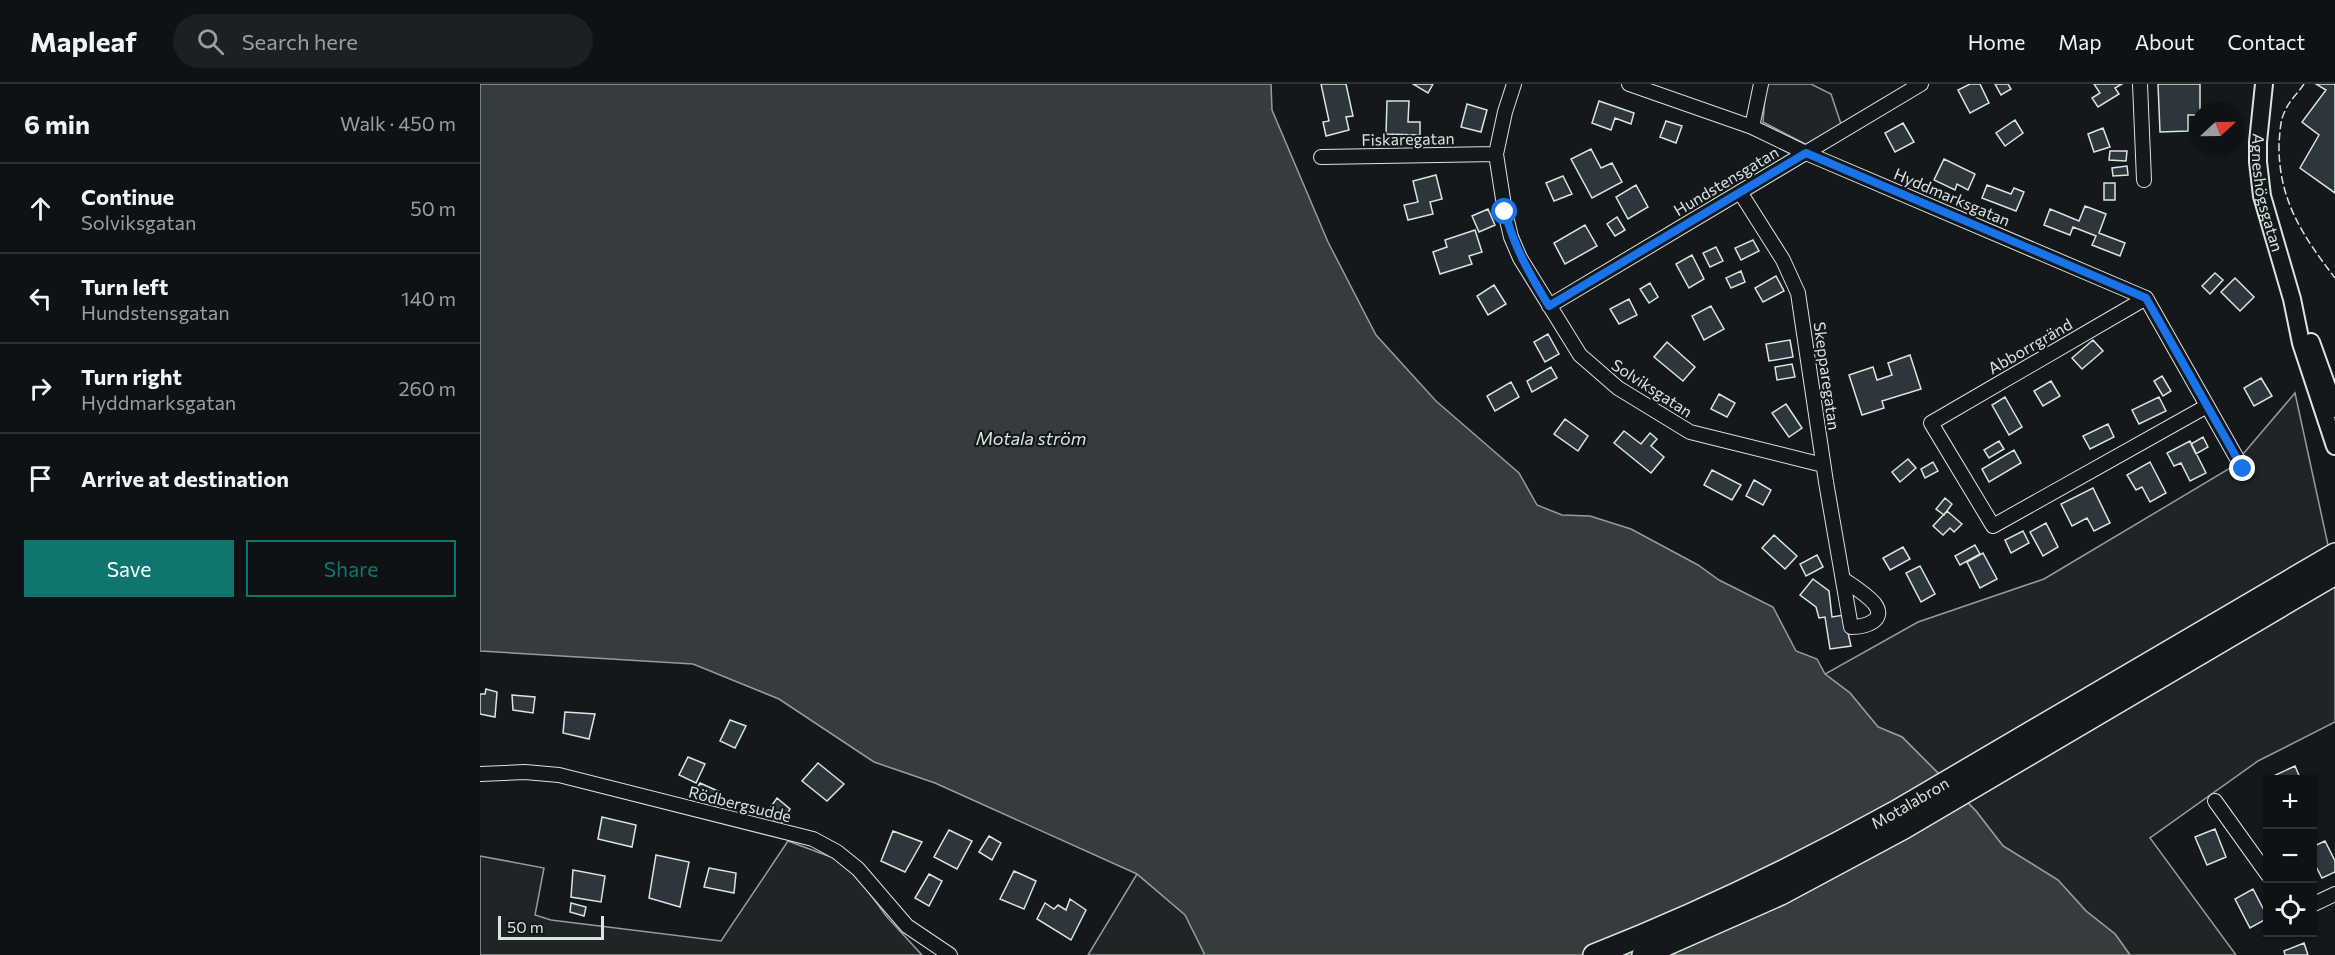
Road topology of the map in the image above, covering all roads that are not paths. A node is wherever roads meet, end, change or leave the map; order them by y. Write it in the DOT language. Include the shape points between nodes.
graph roads {
  1 [pos="1514,84"];
  2 [pos="1629,84"];
  3 [pos="1761,84"];
  4 [pos="1921,84"];
  5 [pos="2140,84"];
  6 [pos="2264,84"];
  7 [pos="1666,90"];
  8 [pos="1752,128"];
  9 [pos="1806,153"];
  10 [pos="1496,154"];
  11 [pos="1321,157"];
  12 [pos="2144,180"];
  13 [pos="1740,192"];
  14 [pos="2146,298"];
  15 [pos="1549,306"];
  16 [pos="2321,365"];
  17 [pos="2207,406"];
  18 [pos="2335,409"];
  19 [pos="2335,446"];
  20 [pos="1823,465"];
  21 [pos="2243,469"];
  22 [pos="2335,554"];
  23 [pos="2324,573"];
  24 [pos="1843,579"];
  25 [pos="2217,633"];
  26 [pos="480,774"];
  27 [pos="2215,801"];
  28 [pos="2263,868"];
  29 [pos="2335,894"];
  30 [pos="2317,903"];
  31 [pos="950,955"];
  32 [pos="1594,955"];
  33 [pos="1643,955"];
  1 -- 10 [label="street, Solviksgatan"];
  2 -- 7 [label="street, Hyddmarksgatan"];
  3 -- 8 [label="street"];
  4 -- 9 [label="street, Hundstensgatan"];
  5 -- 12 [label="street"];
  6 -- 16 [label="street, Agneshögsgatan" via="2259,179 2292,299"];
  7 -- 8 [label="street, Hyddmarksgatan"];
  8 -- 9 [label="street, Hyddmarksgatan"];
  9 -- 13 [label="street, Hundstensgatan"];
  9 -- 14 [label="street, Hyddmarksgatan"];
  10 -- 11 [label="street, Fiskaregatan"];
  10 -- 15 [label="street, Solviksgatan" via="1512,237"];
  13 -- 15 [label="street, Hundstensgatan"];
  13 -- 20 [label="street, Skepparegatan" via="1783,260 1798,293"];
  14 -- 17 [label="street"];
  14 -- 17 [label="street, Abborrgränd" via="1931,423 1993,526"];
  15 -- 20 [label="street, Solviksgatan" via="1580,355 1593,368 1674,425"];
  16 -- 18 [label="street"];
  16 -- 19 [label="street"];
  17 -- 21 [label="street"];
  20 -- 24 [label="street, Skepparegatan"];
  22 -- 23 [label="highway"];
  23 -- 25 [label="highway"];
  25 -- 32 [label="highway, Motalabron" via="1835,845 1720,902"];
  25 -- 33 [label="highway, Motalabron" via="1904,828 1781,894"];
  26 -- 31 [label="street, Rödbergsudde" via="559,775 813,839 858,869 907,926"];
  27 -- 28 [label="street"];
  29 -- 30 [label="street"];
}
